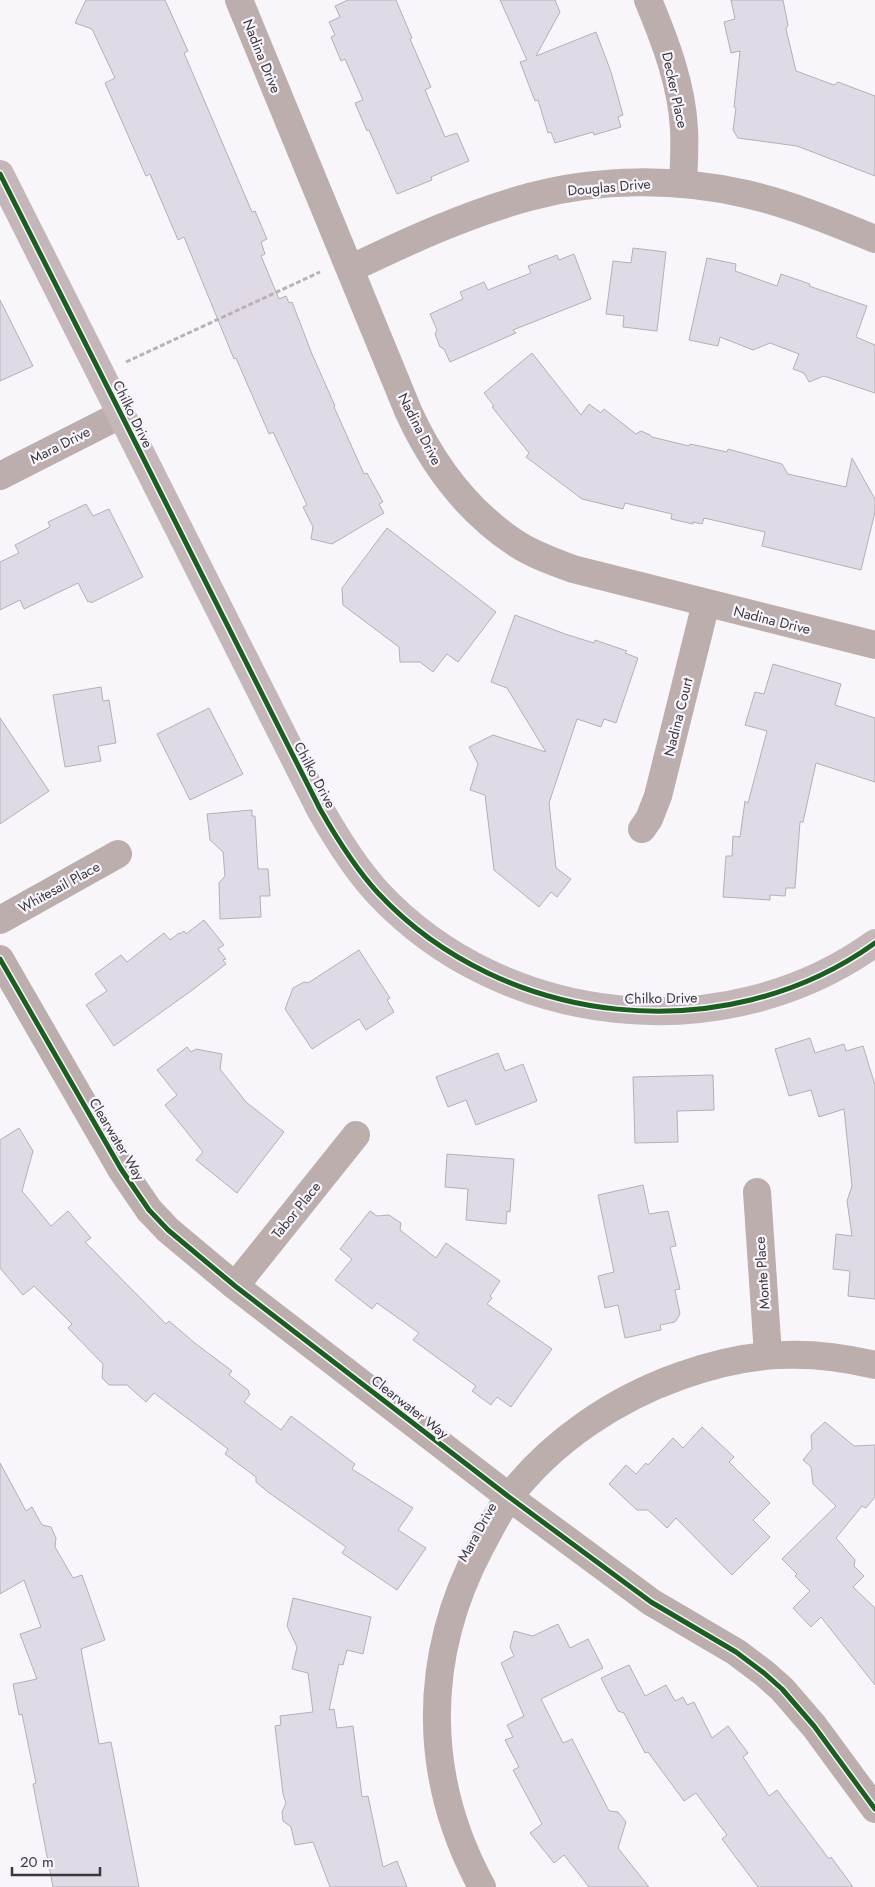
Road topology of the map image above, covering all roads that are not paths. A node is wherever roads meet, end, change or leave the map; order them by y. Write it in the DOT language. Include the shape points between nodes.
graph roads {
  1 [pos="239,0"];
  2 [pos="648,0"];
  3 [pos="0,174"];
  4 [pos="683,183"];
  5 [pos="875,238"];
  6 [pos="347,261"];
  7 [pos="120,415"];
  8 [pos="0,476"];
  9 [pos="706,603"];
  10 [pos="875,645"];
  11 [pos="642,828"];
  12 [pos="118,854"];
  13 [pos="0,920"];
  14 [pos="875,943"];
  15 [pos="0,959"];
  16 [pos="356,1135"];
  17 [pos="757,1192"];
  18 [pos="235,1286"];
  19 [pos="768,1355"];
  20 [pos="875,1365"];
  21 [pos="509,1497"];
  22 [pos="875,1809"];
  23 [pos="482,1887"];
  1 -- 6 [label="street, Nadina Drive"];
  2 -- 4 [label="street, Decker Place" via="668,50 681,102"];
  3 -- 7 [label="street, Chilko Drive"];
  4 -- 5 [label="street, Douglas Drive" via="749,194"];
  4 -- 6 [label="street, Douglas Drive" via="590,186 531,196"];
  6 -- 9 [label="street, Nadina Drive" via="416,428 438,466 469,504 518,545 544,558 593,575"];
  7 -- 8 [label="street, Mara Drive"];
  7 -- 14 [label="street, Chilko Drive" via="330,826 378,893 436,943 493,975 548,996 609,1009 670,1012 735,1004 775,993 833,968"];
  9 -- 10 [label="street, Nadina Drive"];
  9 -- 11 [label="street, Nadina Court" via="658,796"];
  12 -- 13 [label="street, Whitesail Place"];
  15 -- 18 [label="street, Clearwater Way" via="134,1191 168,1230"];
  16 -- 18 [label="street, Tabor Place"];
  17 -- 19 [label="street, Monte Place"];
  18 -- 21 [label="street, Clearwater Way"];
  19 -- 20 [label="street, Mara Drive" via="819,1356"];
  19 -- 21 [label="street, Mara Drive" via="727,1362 687,1374 614,1406 553,1451"];
  21 -- 22 [label="street, Clearwater Way" via="651,1602 736,1652 764,1673 814,1726"];
  21 -- 23 [label="street, Mara Drive" via="473,1561 455,1602 439,1683 438,1740 444,1783 454,1826"];
}
